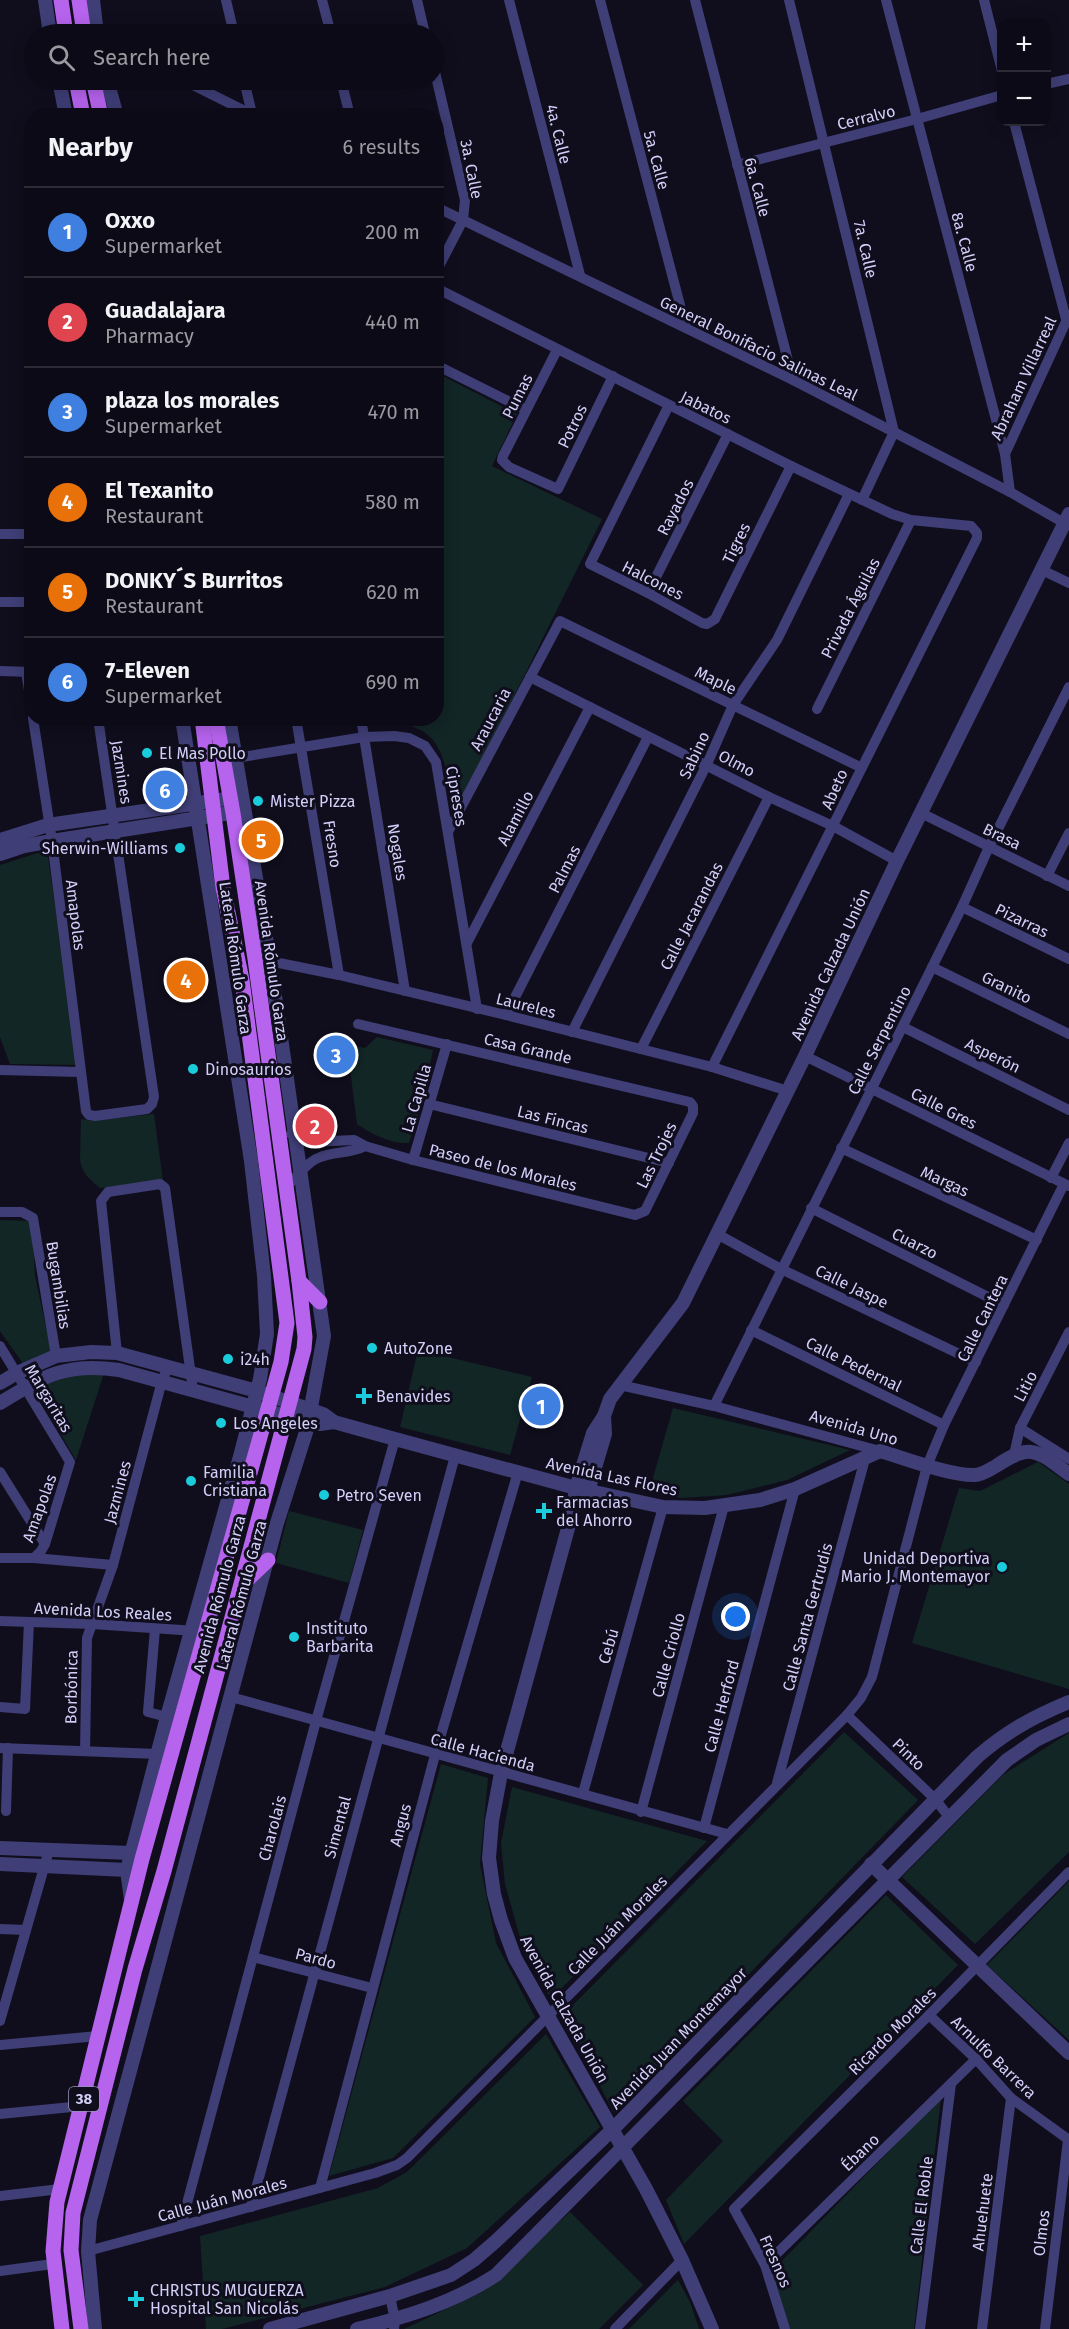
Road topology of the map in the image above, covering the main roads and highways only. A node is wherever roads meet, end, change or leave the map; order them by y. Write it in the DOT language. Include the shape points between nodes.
graph roads {
  1 [pos="61,0"];
  2 [pos="79,0"];
  3 [pos="65,24"];
  4 [pos="86,24"];
  5 [pos="78,90"];
  6 [pos="95,90"];
  7 [pos="82,108"];
  8 [pos="99,108"];
  9 [pos="202,726"];
  10 [pos="218,726"];
  11 [pos="263,1145"];
  12 [pos="251,1161"];
  13 [pos="253,1178"];
  14 [pos="269,1192"];
  15 [pos="299,1281"];
  16 [pos="320,1302"];
  17 [pos="273,1403"];
  18 [pos="268,1560"];
  19 [pos="242,1585"];
  20 [pos="190,1767"];
  21 [pos="137,1856"];
  22 [pos="135,1970"];
  23 [pos="57,2296"];
  24 [pos="62,2329"];
  25 [pos="69,2329"];
  26 [pos="81,2329"];
  1 -- 3 [label="main road"];
  2 -- 4 [label="main road"];
  5 -- 7 [label="main road"];
  6 -- 8 [label="main road"];
  9 -- 11 [label="main road, Avenida Rómulo Garza" via="205,810 242,980"];
  10 -- 15 [label="main road, Avenida Rómulo Garza" via="237,805 262,960 276,1124"];
  11 -- 12 [label="main road"];
  11 -- 14 [label="main road, Avenida Rómulo Garza"];
  13 -- 14 [label="main road"];
  14 -- 17 [label="main road, Avenida Rómulo Garza" via="287,1323"];
  15 -- 16 [label="main road"];
  15 -- 17 [label="main road, Avenida Rómulo Garza" via="305,1337"];
  17 -- 19 [label="main road, Avenida Rómulo Garza"];
  17 -- 21 [label="main road, Avenida Rómulo Garza" via="198,1632"];
  18 -- 19 [label="main road"];
  19 -- 20 [label="main road, Avenida Rómulo Garza"];
  20 -- 21 [label="main road" via="164,1838 154,1850"];
  20 -- 22 [label="main road, Avenida Rómulo Garza"];
  21 -- 22 [label="main road" via="150,1870 151,1882"];
  21 -- 23 [label="main road, Avenida Rómulo Garza / 38" via="132,1903 60,2189 54,2227"];
  22 -- 26 [label="main road, Avenida Rómulo Garza / 38" via="73,2213 70,2250"];
  23 -- 24 [label="main road, Avenida Rómulo Garza / 38"];
  23 -- 25 [label="main road" via="67,2313"];
}
